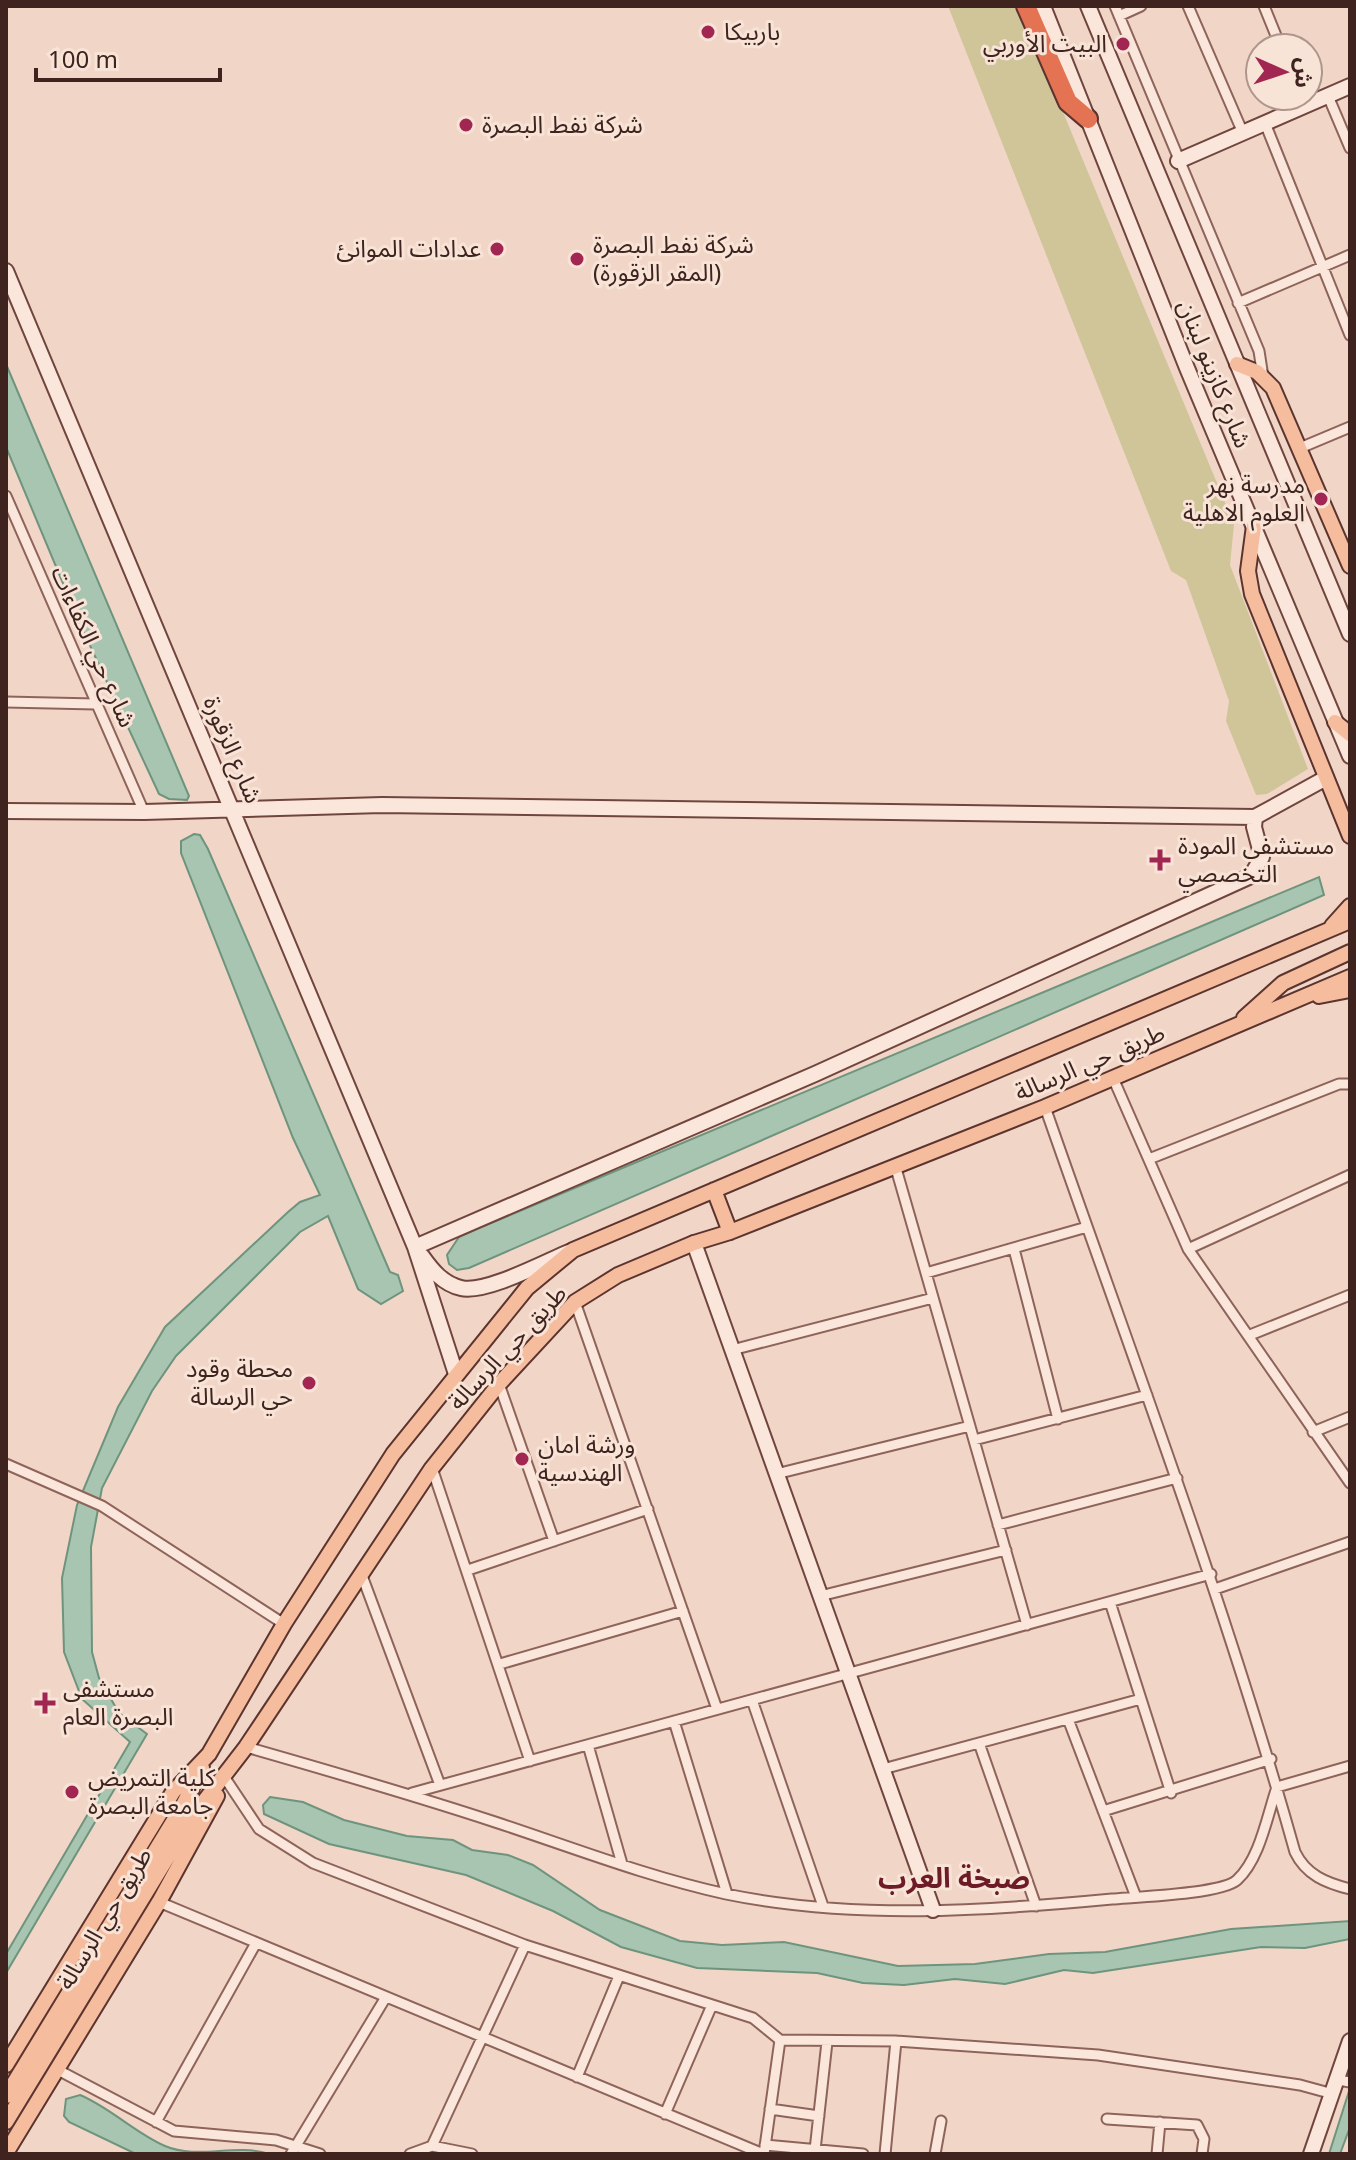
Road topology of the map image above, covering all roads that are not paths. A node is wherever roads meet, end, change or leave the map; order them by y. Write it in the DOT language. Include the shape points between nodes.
graph roads {
  1 [pos="1026,6"];
  2 [pos="1043,6"];
  3 [pos="1088,6"];
  4 [pos="1141,6"];
  5 [pos="1188,6"];
  6 [pos="1264,6"];
  7 [pos="1117,11"];
  8 [pos="1275,32"];
  9 [pos="1350,86"];
  10 [pos="1328,96"];
  11 [pos="1324,97"];
  12 [pos="1284,112"];
  13 [pos="1088,119"];
  14 [pos="1265,123"];
  15 [pos="1243,133"];
  16 [pos="1350,148"];
  17 [pos="1178,161"];
  18 [pos="1350,255"];
  19 [pos="1322,267"];
  20 [pos="6,271"];
  21 [pos="1238,303"];
  22 [pos="1350,335"];
  23 [pos="1237,364"];
  24 [pos="1263,377"];
  25 [pos="1350,427"];
  26 [pos="1300,448"];
  27 [pos="6,496"];
  28 [pos="1254,526"];
  29 [pos="1350,566"];
  30 [pos="1350,634"];
  31 [pos="6,702"];
  32 [pos="95,704"];
  33 [pos="1335,722"];
  34 [pos="1350,734"];
  35 [pos="1350,756"];
  36 [pos="1326,778"];
  37 [pos="233,809"];
  38 [pos="6,811"];
  39 [pos="144,812"];
  40 [pos="1255,817"];
  41 [pos="1350,836"];
  42 [pos="1350,906"];
  43 [pos="1350,921"];
  44 [pos="1327,931"];
  45 [pos="1350,952"];
  46 [pos="1350,977"];
  47 [pos="1350,990"];
  48 [pos="1299,998"];
  49 [pos="1241,1021"];
  50 [pos="1113,1078"];
  51 [pos="1350,1084"];
  52 [pos="1045,1107"];
  53 [pos="1149,1159"];
  54 [pos="895,1165"];
  55 [pos="1350,1175"];
  56 [pos="714,1190"];
  57 [pos="1087,1227"];
  58 [pos="730,1232"];
  59 [pos="694,1243"];
  60 [pos="415,1247"];
  61 [pos="1014,1249"];
  62 [pos="1188,1249"];
  63 [pos="573,1250"];
  64 [pos="926,1273"];
  65 [pos="1350,1295"];
  66 [pos="933,1298"];
  67 [pos="575,1302"];
  68 [pos="1250,1335"];
  69 [pos="732,1350"];
  70 [pos="456,1374"];
  71 [pos="499,1384"];
  72 [pos="1147,1395"];
  73 [pos="1350,1417"];
  74 [pos="1058,1419"];
  75 [pos="970,1426"];
  76 [pos="1313,1432"];
  77 [pos="974,1440"];
  78 [pos="6,1464"];
  79 [pos="432,1468"];
  80 [pos="776,1474"];
  81 [pos="1177,1478"];
  82 [pos="1350,1483"];
  83 [pos="648,1509"];
  84 [pos="998,1525"];
  85 [pos="554,1541"];
  86 [pos="1350,1542"];
  87 [pos="1006,1550"];
  88 [pos="468,1570"];
  89 [pos="361,1573"];
  90 [pos="1211,1574"];
  91 [pos="1215,1589"];
  92 [pos="820,1596"];
  93 [pos="1110,1602"];
  94 [pos="683,1611"];
  95 [pos="284,1624"];
  96 [pos="1027,1625"];
  97 [pos="500,1664"];
  98 [pos="848,1673"];
  99 [pos="1141,1699"];
  100 [pos="752,1700"];
  101 [pos="717,1709"];
  102 [pos="1068,1719"];
  103 [pos="674,1721"];
  104 [pos="979,1743"];
  105 [pos="588,1745"];
  106 [pos="246,1747"];
  107 [pos="209,1754"];
  108 [pos="1271,1759"];
  109 [pos="530,1761"];
  110 [pos="1350,1766"];
  111 [pos="883,1769"];
  112 [pos="225,1778"];
  113 [pos="440,1785"];
  114 [pos="1277,1787"];
  115 [pos="1171,1793"];
  116 [pos="409,1794"];
  117 [pos="1103,1811"];
  118 [pos="622,1864"];
  119 [pos="1350,1889"];
  120 [pos="727,1894"];
  121 [pos="1136,1897"];
  122 [pos="159,1902"];
  123 [pos="823,1906"];
  124 [pos="1036,1906"];
  125 [pos="933,1910"];
  126 [pos="256,1943"];
  127 [pos="525,1945"];
  128 [pos="619,1976"];
  129 [pos="386,1997"];
  130 [pos="712,2005"];
  131 [pos="482,2037"];
  132 [pos="780,2040"];
  133 [pos="896,2041"];
  134 [pos="1350,2041"];
  135 [pos="827,2042"];
  136 [pos="6,2065"];
  137 [pos="58,2070"];
  138 [pos="577,2077"];
  139 [pos="1341,2084"];
  140 [pos="6,2096"];
  141 [pos="770,2109"];
  142 [pos="665,2114"];
  143 [pos="819,2116"];
  144 [pos="1107,2119"];
  145 [pos="941,2121"];
  146 [pos="6,2122"];
  147 [pos="156,2122"];
  148 [pos="1160,2122"];
  149 [pos="20,2135"];
  150 [pos="298,2144"];
  151 [pos="432,2146"];
  152 [pos="815,2150"];
  153 [pos="764,2151"];
  154 [pos="6,2153"];
  155 [pos="14,2154"];
  156 [pos="291,2154"];
  157 [pos="320,2154"];
  158 [pos="410,2154"];
  159 [pos="472,2154"];
  160 [pos="863,2154"];
  161 [pos="885,2154"];
  162 [pos="935,2154"];
  163 [pos="1157,2154"];
  164 [pos="1202,2154"];
  165 [pos="1311,2154"];
  1 -- 13 [label="highway" via="1068,102"];
  2 -- 13 [label="street, شارع كازينو لبنان"];
  3 -- 23 [label="street, شارع كازينو لبنان"];
  4 -- 7 [label="street"];
  5 -- 15 [label="street"];
  6 -- 8 [label="street"];
  7 -- 17 [label="street"];
  9 -- 10 [label="street"];
  10 -- 11 [label="street"];
  10 -- 16 [label="street"];
  12 -- 14 [label="street"];
  13 -- 28 [label="street, شارع كازينو لبنان"];
  14 -- 15 [label="street"];
  14 -- 19 [label="street"];
  15 -- 17 [label="street"];
  17 -- 21 [label="street"];
  18 -- 19 [label="street"];
  19 -- 21 [label="street"];
  19 -- 22 [label="street"];
  20 -- 37 [label="street, شارع الزقورة"];
  21 -- 24 [label="street" via="1259,351"];
  23 -- 24 [label="main road"];
  23 -- 30 [label="street, شارع كازينو لبنان"];
  24 -- 26 [label="main road"];
  25 -- 26 [label="street"];
  26 -- 29 [label="main road"];
  27 -- 32 [label="street, شارع حي الكفاءات"];
  28 -- 33 [label="street, شارع كازينو لبنان"];
  28 -- 36 [label="main road" via="1248,571 1252,594"];
  31 -- 32 [label="street"];
  32 -- 39 [label="street, شارع حي الكفاءات"];
  33 -- 34 [label="main road"];
  33 -- 35 [label="street, شارع كازينو لبنان"];
  36 -- 40 [label="street"];
  36 -- 41 [label="main road"];
  37 -- 39 [label="street"];
  37 -- 40 [label="street" via="382,805"];
  37 -- 60 [label="street, شارع الزقورة"];
  38 -- 39 [label="street"];
  40 -- 60 [label="street" via="1262,857 1251,876 815,1074"];
  42 -- 44 [label="main road"];
  43 -- 44 [label="main road, طريق حي الرسالة"];
  44 -- 56 [label="main road, طريق حي الرسالة"];
  45 -- 49 [label="main road" via="1283,983"];
  46 -- 48 [label="main road, طريق حي الرسالة"];
  47 -- 48 [label="main road"];
  48 -- 49 [label="main road, طريق حي الرسالة"];
  49 -- 50 [label="main road, طريق حي الرسالة"];
  50 -- 52 [label="main road, طريق حي الرسالة"];
  50 -- 53 [label="street"];
  51 -- 53 [label="street"];
  52 -- 54 [label="main road, طريق حي الرسالة"];
  52 -- 57 [label="street"];
  53 -- 62 [label="street"];
  54 -- 58 [label="main road, طريق حي الرسالة"];
  54 -- 64 [label="street"];
  55 -- 62 [label="street"];
  56 -- 58 [label="main road"];
  56 -- 63 [label="main road, طريق حي الرسالة"];
  57 -- 61 [label="street"];
  57 -- 72 [label="street"];
  58 -- 59 [label="main road, طريق حي الرسالة"];
  59 -- 67 [label="main road, طريق حي الرسالة" via="618,1275"];
  59 -- 69 [label="street"];
  60 -- 63 [label="street, شارع الزقورة" via="441,1279 468,1289"];
  60 -- 70 [label="street, شارع الزقورة"];
  61 -- 64 [label="street"];
  61 -- 74 [label="street"];
  62 -- 68 [label="street"];
  63 -- 70 [label="main road, طريق حي الرسالة" via="527,1288"];
  64 -- 66 [label="street"];
  65 -- 68 [label="street"];
  66 -- 69 [label="street"];
  66 -- 75 [label="street"];
  67 -- 71 [label="main road, طريق حي الرسالة"];
  67 -- 83 [label="street"];
  68 -- 76 [label="street"];
  69 -- 80 [label="street"];
  70 -- 95 [label="main road, طريق حي الرسالة" via="393,1454"];
  71 -- 79 [label="main road, طريق حي الرسالة"];
  71 -- 85 [label="street"];
  72 -- 74 [label="street"];
  72 -- 81 [label="street"];
  73 -- 76 [label="street"];
  74 -- 77 [label="street"];
  75 -- 77 [label="street"];
  75 -- 80 [label="street"];
  76 -- 82 [label="street"];
  77 -- 84 [label="street"];
  78 -- 95 [label="street" via="102,1506"];
  79 -- 88 [label="street"];
  79 -- 89 [label="main road, طريق حي الرسالة"];
  80 -- 92 [label="street"];
  81 -- 84 [label="street"];
  81 -- 90 [label="street"];
  83 -- 85 [label="street"];
  83 -- 94 [label="street"];
  84 -- 87 [label="street"];
  85 -- 88 [label="street"];
  86 -- 91 [label="street"];
  87 -- 92 [label="street"];
  87 -- 96 [label="street"];
  88 -- 97 [label="street"];
  89 -- 106 [label="main road, طريق حي الرسالة"];
  89 -- 113 [label="street"];
  90 -- 91 [label="street"];
  90 -- 93 [label="street"];
  91 -- 108 [label="street"];
  92 -- 98 [label="street"];
  93 -- 96 [label="street"];
  93 -- 99 [label="street"];
  94 -- 97 [label="street"];
  94 -- 101 [label="street"];
  95 -- 107 [label="main road, طريق حي الرسالة"];
  96 -- 98 [label="street"];
  97 -- 109 [label="street"];
  98 -- 100 [label="street"];
  98 -- 111 [label="street"];
  99 -- 102 [label="street"];
  99 -- 115 [label="street"];
  100 -- 101 [label="street"];
  100 -- 123 [label="street"];
  101 -- 103 [label="street"];
  102 -- 104 [label="street"];
  102 -- 117 [label="street"];
  103 -- 105 [label="street"];
  103 -- 120 [label="street"];
  104 -- 111 [label="street"];
  104 -- 124 [label="street"];
  105 -- 109 [label="street"];
  105 -- 118 [label="street"];
  106 -- 112 [label="main road, طريق حي الرسالة"];
  106 -- 116 [label="street"];
  107 -- 136 [label="main road, طريق حي الرسالة" via="173,1792"];
  107 -- 140 [label="main road, طريق حي الرسالة"];
  108 -- 114 [label="street"];
  108 -- 115 [label="street"];
  109 -- 113 [label="street"];
  110 -- 114 [label="street"];
  111 -- 125 [label="street"];
  112 -- 122 [label="main road"];
  112 -- 127 [label="street" via="259,1829 313,1863"];
  112 -- 146 [label="main road, طريق حي الرسالة" via="192,1817"];
  113 -- 116 [label="street"];
  114 -- 119 [label="street" via="1302,1866"];
  114 -- 121 [label="street" via="1251,1864 1235,1883"];
  115 -- 117 [label="street"];
  116 -- 118 [label="street"];
  117 -- 121 [label="street"];
  118 -- 120 [label="street"];
  120 -- 123 [label="street"];
  121 -- 124 [label="street"];
  122 -- 126 [label="street"];
  122 -- 137 [label="main road"];
  123 -- 125 [label="street"];
  124 -- 125 [label="street"];
  126 -- 129 [label="street"];
  126 -- 147 [label="street"];
  127 -- 128 [label="street"];
  127 -- 131 [label="street"];
  128 -- 130 [label="street"];
  128 -- 138 [label="street"];
  129 -- 131 [label="street"];
  129 -- 150 [label="street"];
  130 -- 132 [label="street" via="753,2018"];
  130 -- 142 [label="street"];
  131 -- 138 [label="street"];
  131 -- 151 [label="street"];
  132 -- 135 [label="street"];
  132 -- 141 [label="street"];
  133 -- 135 [label="street"];
  133 -- 139 [label="street" via="1098,2055 1300,2085"];
  133 -- 161 [label="street"];
  134 -- 139 [label="street"];
  135 -- 143 [label="street"];
  137 -- 147 [label="street"];
  137 -- 149 [label="main road"];
  138 -- 142 [label="street"];
  139 -- 165 [label="street"];
  141 -- 143 [label="street"];
  141 -- 153 [label="street"];
  142 -- 153 [label="street"];
  143 -- 152 [label="street"];
  144 -- 148 [label="street"];
  145 -- 162 [label="street"];
  147 -- 150 [label="street" via="187,2134"];
  148 -- 163 [label="street"];
  148 -- 164 [label="street" via="1197,2125 1204,2139"];
  149 -- 154 [label="main road"];
  149 -- 155 [label="main road"];
  150 -- 156 [label="street"];
  150 -- 157 [label="street"];
  151 -- 158 [label="street"];
  151 -- 159 [label="street"];
  152 -- 153 [label="street"];
  152 -- 160 [label="street"];
}
